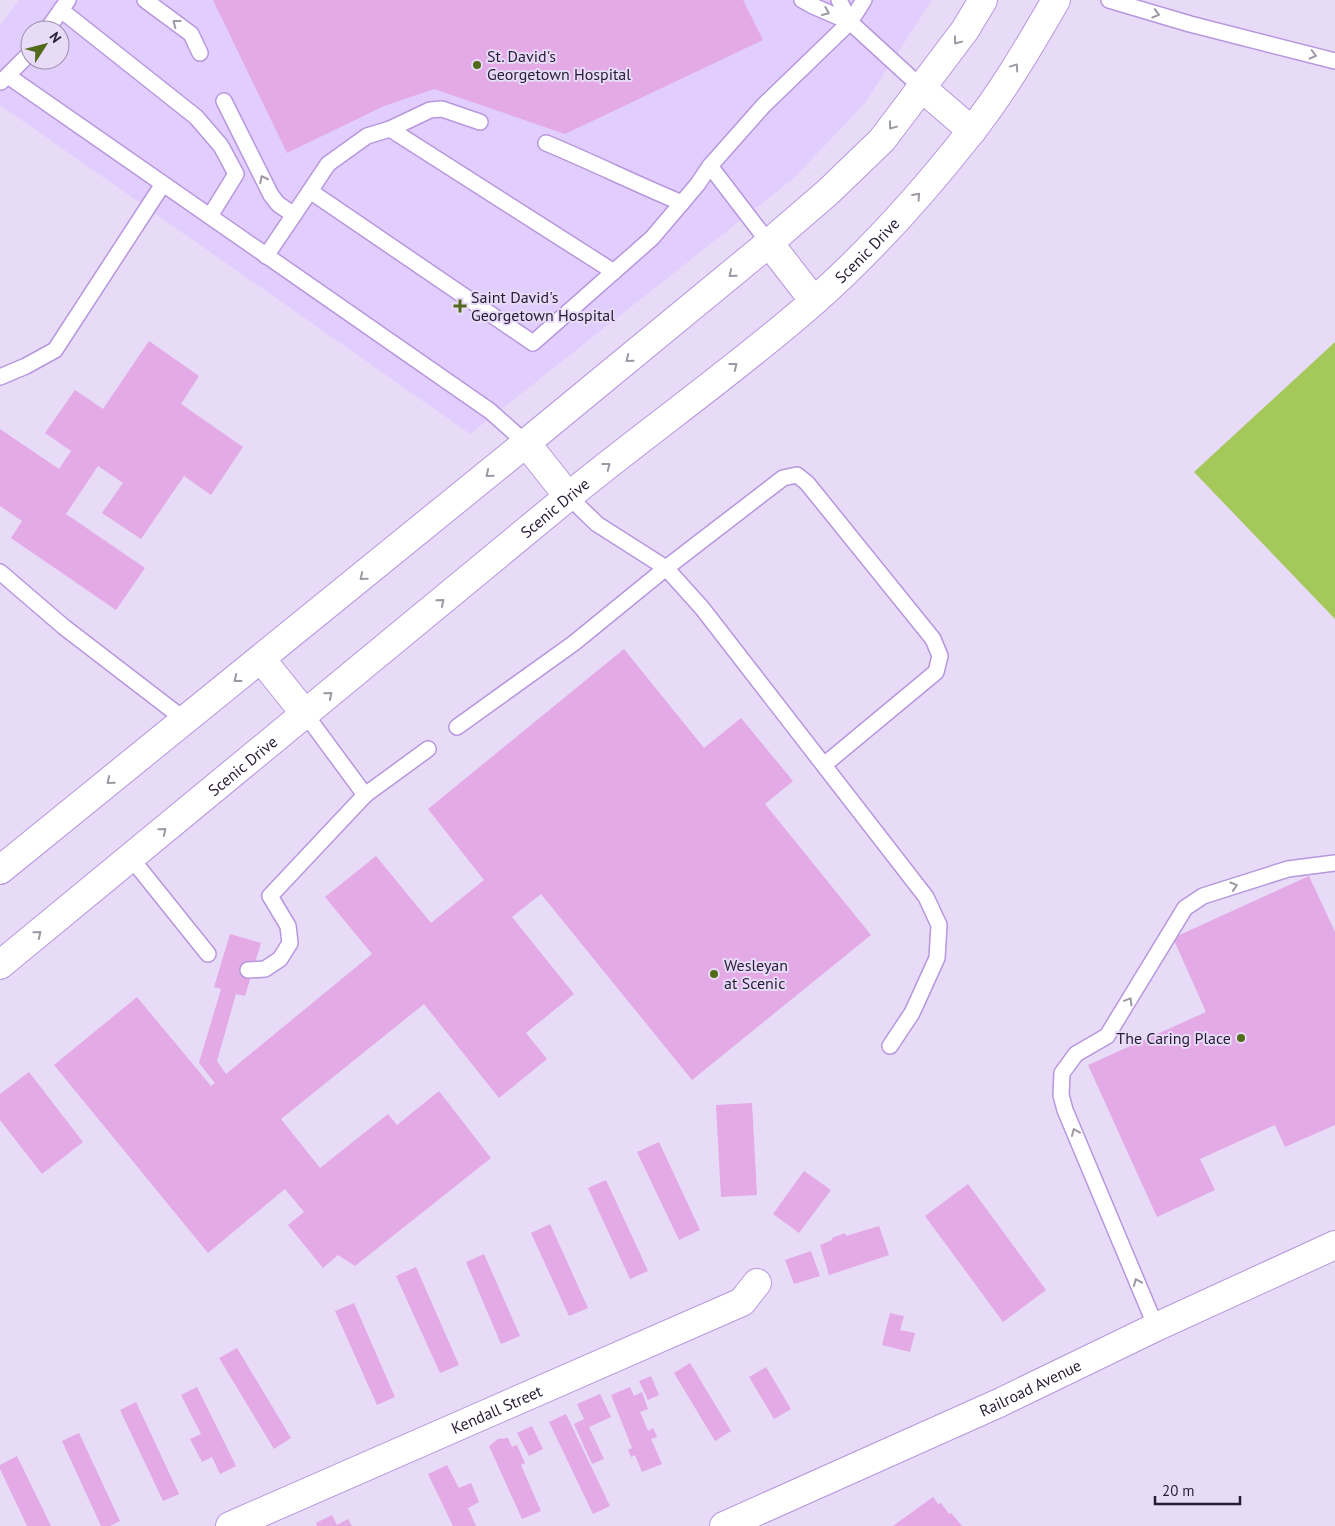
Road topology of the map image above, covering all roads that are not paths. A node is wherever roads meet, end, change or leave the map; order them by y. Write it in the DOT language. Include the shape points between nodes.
graph roads {
  1 [pos="145,0"];
  2 [pos="802,0"];
  3 [pos="839,0"];
  4 [pos="864,0"];
  5 [pos="983,0"];
  6 [pos="1056,0"];
  7 [pos="1109,0"];
  8 [pos="64,5"];
  9 [pos="54,20"];
  10 [pos="850,22"];
  11 [pos="200,53"];
  12 [pos="1335,61"];
  13 [pos="20,63"];
  14 [pos="4,79"];
  15 [pos="922,88"];
  16 [pos="224,101"];
  17 [pos="480,122"];
  18 [pos="390,129"];
  19 [pos="972,131"];
  20 [pos="546,143"];
  21 [pos="710,166"];
  22 [pos="164,184"];
  23 [pos="310,191"];
  24 [pos="682,203"];
  25 [pos="294,215"];
  26 [pos="210,216"];
  27 [pos="769,243"];
  28 [pos="266,256"];
  29 [pos="614,272"];
  30 [pos="814,301"];
  31 [pos="0,377"];
  32 [pos="526,443"];
  33 [pos="568,496"];
  34 [pos="666,568"];
  35 [pos="0,572"];
  36 [pos="262,660"];
  37 [pos="306,715"];
  38 [pos="185,720"];
  39 [pos="457,727"];
  40 [pos="428,749"];
  41 [pos="824,765"];
  42 [pos="365,795"];
  43 [pos="131,858"];
  44 [pos="1335,862"];
  45 [pos="0,870"];
  46 [pos="208,954"];
  47 [pos="0,965"];
  48 [pos="248,970"];
  49 [pos="890,1046"];
  50 [pos="1335,1245"];
  51 [pos="757,1283"];
  52 [pos="1156,1327"];
  53 [pos="230,1526"];
  54 [pos="724,1526"];
  11 -- 1 [label="lane, one-way" via="191,34"];
  2 -- 10 [label="lane, one-way"];
  3 -- 10 [label="lane"];
  4 -- 10 [label="lane"];
  5 -- 15 [label="street, one-way"];
  19 -- 6 [label="street, Scenic Drive, one-way" via="1031,44"];
  7 -- 12 [label="lane, one-way"];
  8 -- 9 [label="lane"];
  8 -- 26 [label="lane" via="196,117 221,146 236,174"];
  10 -- 15 [label="lane"];
  10 -- 21 [label="lane" via="764,106"];
  13 -- 14 [label="lane"];
  14 -- 22 [label="lane"];
  15 -- 19 [label="street"];
  15 -- 27 [label="street, one-way" via="882,140"];
  25 -- 16 [label="lane, one-way" via="278,204 271,194"];
  17 -- 18 [label="lane" via="442,108 430,110"];
  18 -- 23 [label="lane" via="367,136 328,164"];
  18 -- 29 [label="lane"];
  30 -- 19 [label="street, Scenic Drive, one-way" via="871,247"];
  20 -- 24 [label="lane"];
  21 -- 24 [label="lane"];
  21 -- 27 [label="lane"];
  22 -- 26 [label="lane"];
  22 -- 31 [label="lane" via="55,350"];
  23 -- 25 [label="lane"];
  23 -- 29 [label="lane" via="533,343"];
  24 -- 29 [label="lane" via="652,238"];
  25 -- 28 [label="lane"];
  26 -- 28 [label="lane"];
  27 -- 30 [label="street"];
  27 -- 32 [label="street, one-way"];
  28 -- 32 [label="lane" via="490,411"];
  33 -- 30 [label="street, Scenic Drive, one-way"];
  32 -- 33 [label="street"];
  32 -- 36 [label="street, one-way"];
  33 -- 34 [label="lane" via="597,524"];
  37 -- 33 [label="street, Scenic Drive, one-way"];
  34 -- 39 [label="lane" via="574,643"];
  34 -- 41 [label="lane" via="702,608"];
  34 -- 41 [label="lane" via="783,478 797,475 808,483 933,639 940,656 936,672"];
  35 -- 38 [label="lane" via="64,627"];
  36 -- 37 [label="street"];
  36 -- 38 [label="street, one-way"];
  37 -- 42 [label="lane"];
  43 -- 37 [label="street, Scenic Drive, one-way"];
  38 -- 45 [label="street, one-way"];
  40 -- 42 [label="lane"];
  41 -- 49 [label="lane" via="926,897 939,925 937,958 912,1013"];
  42 -- 48 [label="lane" via="270,896 288,926 290,943 280,959 265,969"];
  43 -- 46 [label="lane"];
  47 -- 43 [label="street, Scenic Drive, one-way"];
  52 -- 44 [label="lane, one-way" via="1066,1110 1061,1096 1062,1073 1076,1054 1107,1036 1185,908 1203,896 1279,872"];
  50 -- 52 [label="street, Railroad Avenue"];
  51 -- 53 [label="street, Kendall Street" via="742,1302"];
  52 -- 54 [label="street, Railroad Avenue" via="999,1403"];
}
